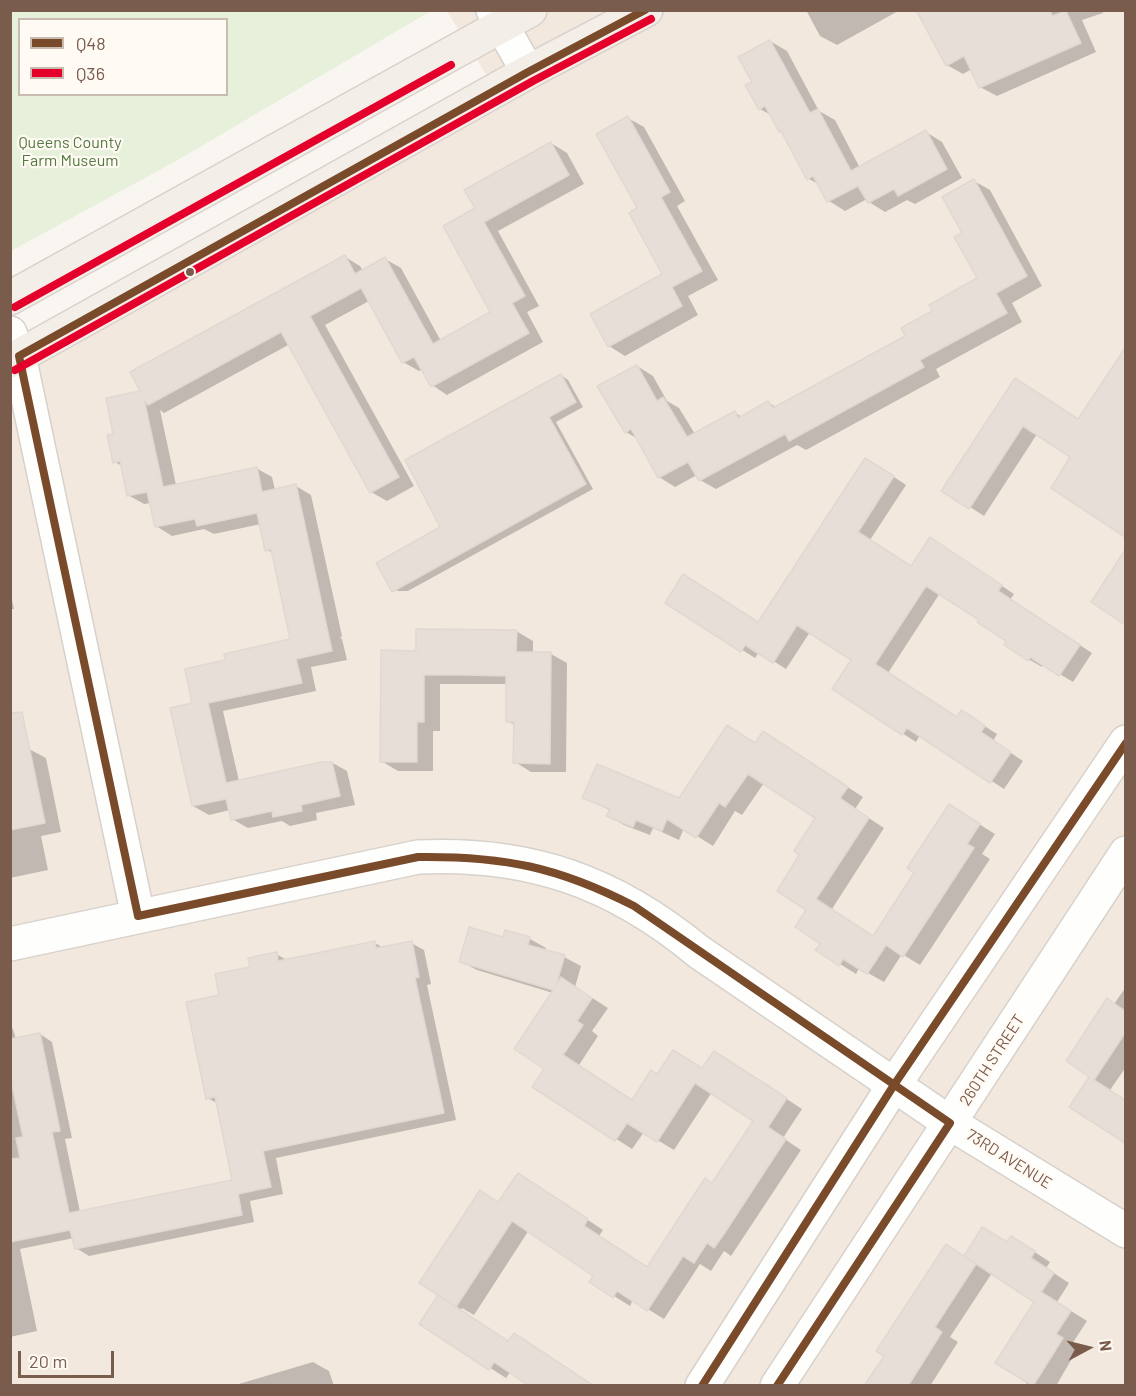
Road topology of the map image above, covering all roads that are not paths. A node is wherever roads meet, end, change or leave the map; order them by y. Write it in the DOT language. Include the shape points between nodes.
graph roads {
  1 [pos="530,10"];
  2 [pos="646,10"];
  3 [pos="497,18"];
  4 [pos="528,72"];
  5 [pos="10,298"];
  6 [pos="14,350"];
  7 [pos="1125,742"];
  8 [pos="1125,853"];
  9 [pos="138,916"];
  10 [pos="10,944"];
  11 [pos="894,1085"];
  12 [pos="950,1123"];
  13 [pos="1125,1231"];
  14 [pos="702,1386"];
  15 [pos="777,1386"];
  1 -- 3 [label="main road"];
  2 -- 4 [label="main road"];
  3 -- 4 [label="street"];
  3 -- 5 [label="main road"];
  4 -- 6 [label="main road"];
  6 -- 9 [label="street"];
  7 -- 11 [label="street"];
  8 -- 12 [label="street, 260TH STREET"];
  9 -- 10 [label="street, 73RD AVENUE"];
  9 -- 11 [label="street, 73RD AVENUE" via="418,857 457,855 531,864 573,877 633,904"];
  11 -- 12 [label="street, 73RD AVENUE"];
  11 -- 14 [label="street"];
  12 -- 13 [label="street, 73RD AVENUE"];
  12 -- 15 [label="street, 260TH STREET"];
}
